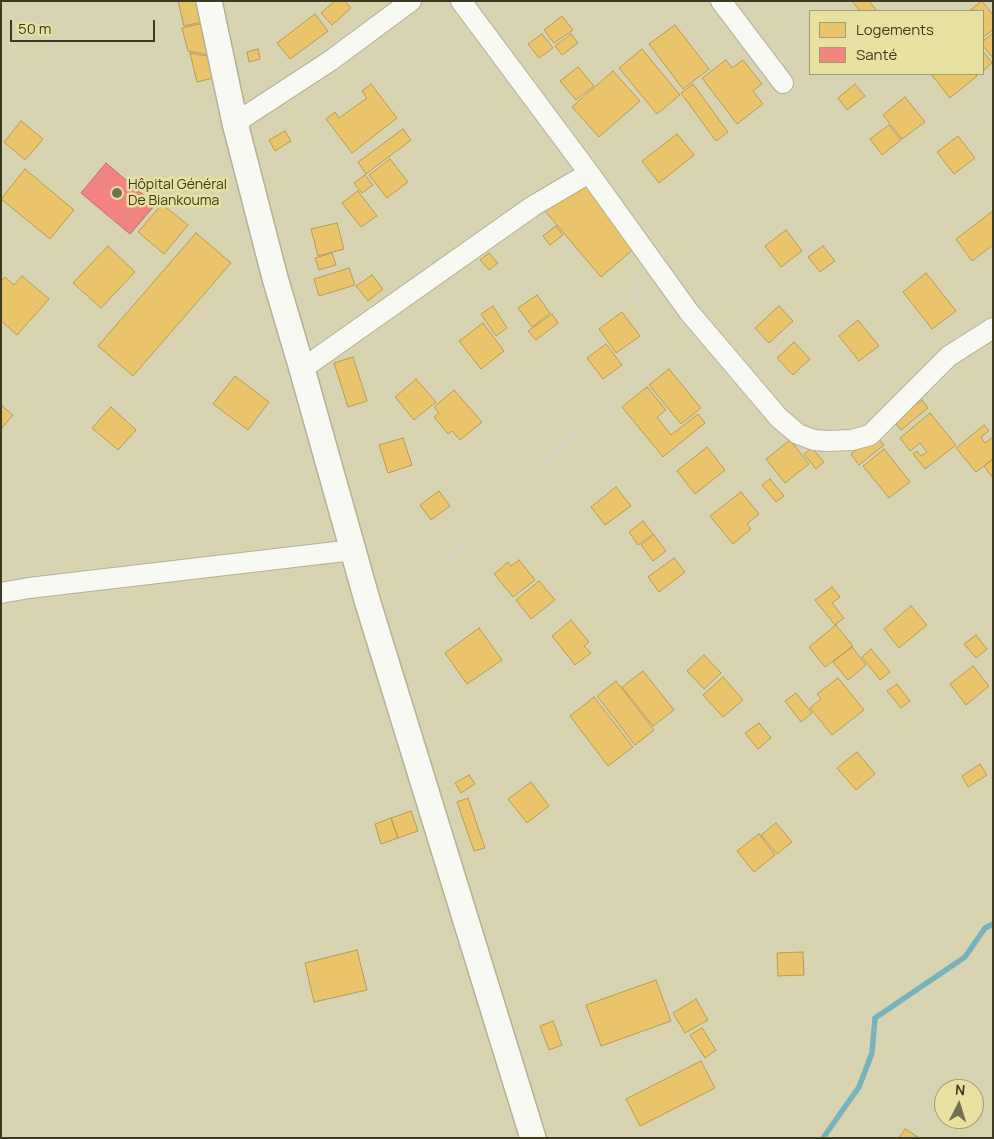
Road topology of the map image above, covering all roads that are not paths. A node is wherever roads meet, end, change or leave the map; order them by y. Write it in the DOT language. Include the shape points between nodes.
graph roads {
  1 [pos="209,1"];
  2 [pos="411,1"];
  3 [pos="461,1"];
  4 [pos="721,1"];
  5 [pos="784,83"];
  6 [pos="236,123"];
  7 [pos="589,173"];
  8 [pos="993,328"];
  9 [pos="302,369"];
  10 [pos="353,550"];
  11 [pos="1,593"];
  12 [pos="534,1138"];
  1 -- 6 [label="street"];
  2 -- 6 [label="street" via="330,61"];
  3 -- 7 [label="street"];
  4 -- 5 [label="street"];
  6 -- 9 [label="street"];
  7 -- 8 [label="street" via="689,312 779,418 798,434 814,440 852,440 870,435 949,356"];
  7 -- 9 [label="street" via="533,206"];
  9 -- 10 [label="street"];
  10 -- 11 [label="street"];
  10 -- 12 [label="street"];
}
